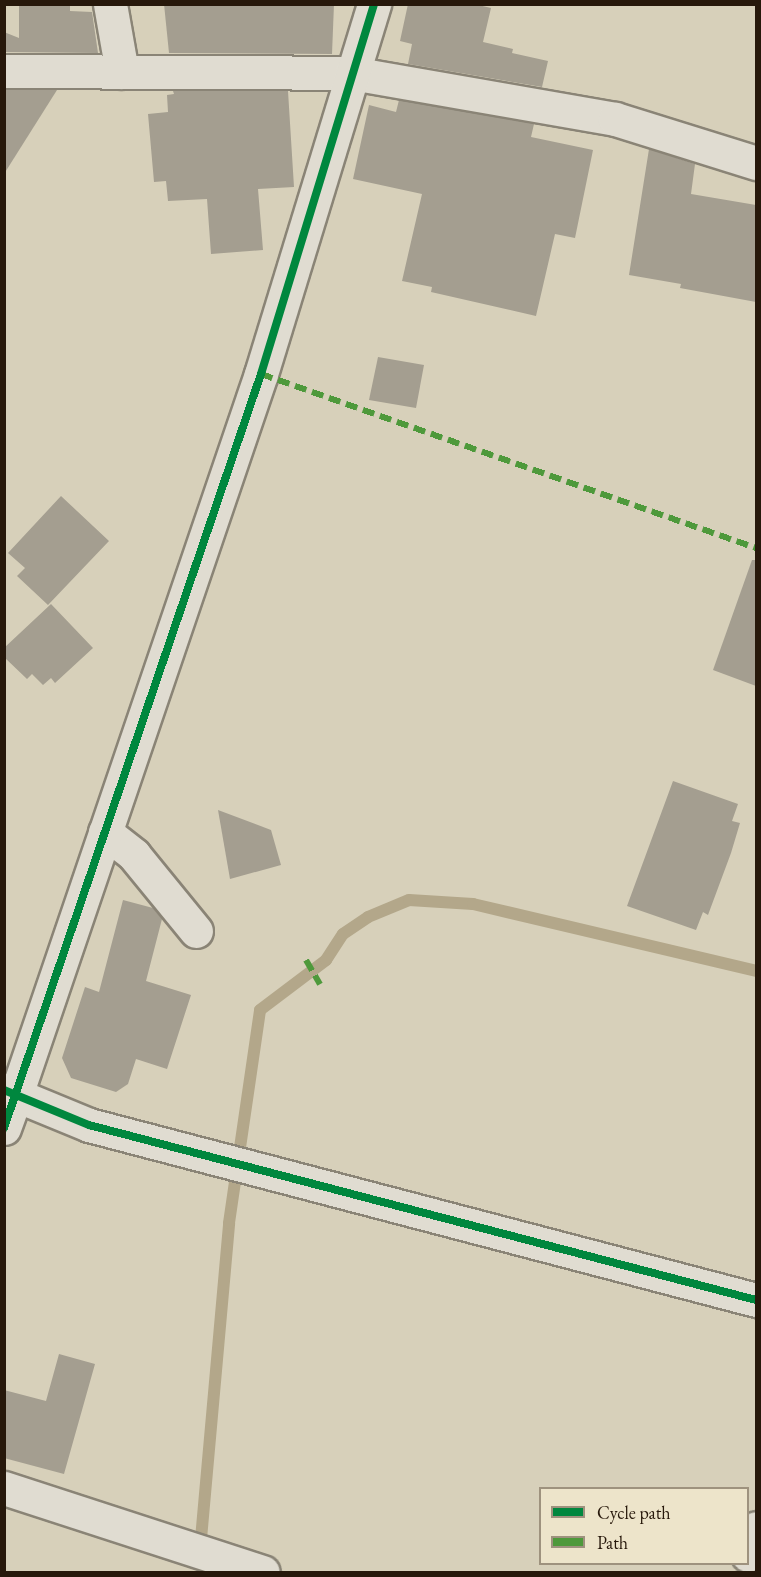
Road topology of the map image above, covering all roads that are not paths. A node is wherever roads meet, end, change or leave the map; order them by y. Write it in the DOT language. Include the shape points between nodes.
graph roads {
  1 [pos="110,4"];
  2 [pos="374,4"];
  3 [pos="4,71"];
  4 [pos="122,72"];
  5 [pos="352,73"];
  6 [pos="756,163"];
  7 [pos="105,832"];
  8 [pos="196,931"];
  9 [pos="10,1092"];
  10 [pos="4,1128"];
  11 [pos="756,1300"];
  12 [pos="4,1488"];
  13 [pos="756,1528"];
  14 [pos="749,1549"];
  15 [pos="263,1572"];
  1 -- 4 [label="street"];
  2 -- 5 [label="street"];
  3 -- 4 [label="street"];
  4 -- 5 [label="street"];
  5 -- 6 [label="street" via="615,119"];
  5 -- 7 [label="street" via="261,374"];
  7 -- 8 [label="street" via="134,855"];
  7 -- 9 [label="street"];
  9 -- 10 [label="street"];
  9 -- 11 [label="street" via="89,1125"];
  12 -- 15 [label="street"];
  13 -- 14 [label="street"];
}
